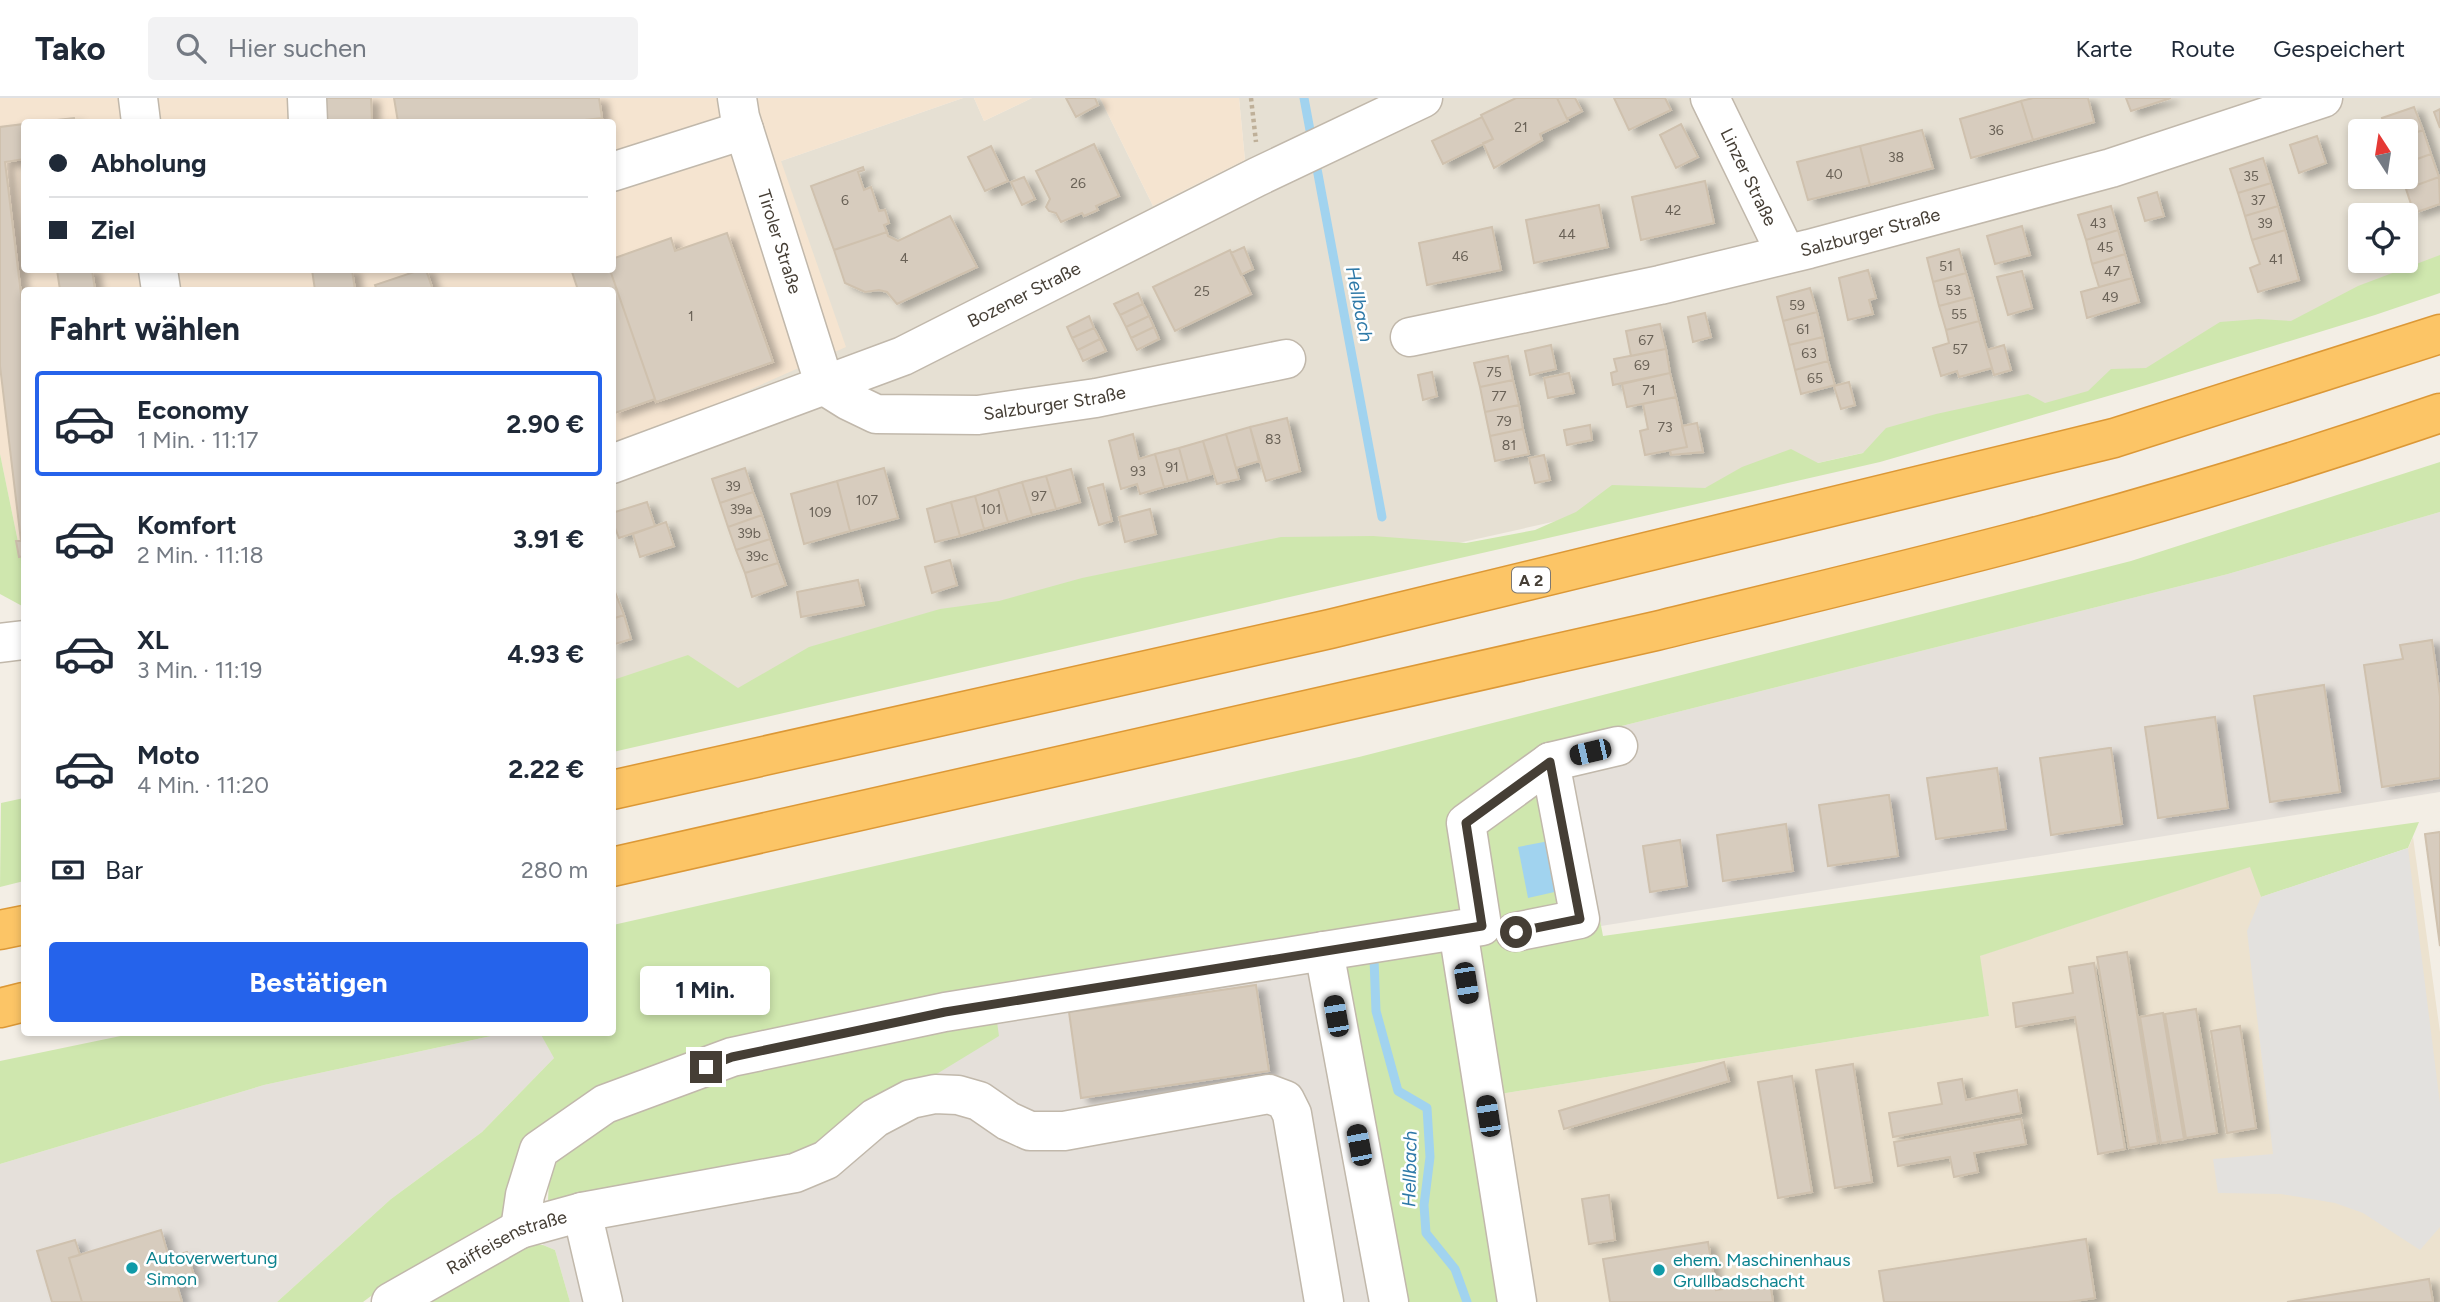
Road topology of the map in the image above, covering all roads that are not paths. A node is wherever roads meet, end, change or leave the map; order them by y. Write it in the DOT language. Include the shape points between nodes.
graph roads {
  1 [pos="138,98"];
  2 [pos="307,98"];
  3 [pos="1423,98"];
  4 [pos="1710,98"];
  5 [pos="2323,98"];
  6 [pos="740,114"];
  7 [pos="141,119"];
  8 [pos="309,119"];
  9 [pos="616,170"];
  10 [pos="1786,254"];
  11 [pos="2440,334"];
  12 [pos="1410,337"];
  13 [pos="1286,359"];
  14 [pos="825,386"];
  15 [pos="2440,413"];
  16 [pos="616,463"];
  17 [pos="21,640"];
  18 [pos="0,643"];
  19 [pos="1618,746"];
  20 [pos="1550,762"];
  21 [pos="616,789"];
  22 [pos="616,866"];
  23 [pos="21,926"];
  24 [pos="0,930"];
  25 [pos="1458,930"];
  26 [pos="1516,932"];
  27 [pos="1324,951"];
  28 [pos="21,1003"];
  29 [pos="0,1007"];
  30 [pos="582,1212"];
  31 [pos="520,1229"];
  32 [pos="391,1302"];
  33 [pos="603,1302"];
  34 [pos="1324,1302"];
  35 [pos="1389,1302"];
  36 [pos="1517,1302"];
  1 -- 7 [label="street"];
  2 -- 8 [label="street"];
  3 -- 14 [label="street, Bozener Straße" via="903,356"];
  4 -- 10 [label="street, Linzer Straße"];
  5 -- 10 [label="street, Salzburger Straße" via="2111,168"];
  6 -- 9 [label="street"];
  6 -- 14 [label="street, Tiroler Straße"];
  10 -- 12 [label="street, Salzburger Straße"];
  11 -- 21 [label="highway, A 2" via="2114,438 1330,629"];
  13 -- 14 [label="street, Salzburger Straße" via="1096,398 978,415 876,414"];
  14 -- 16 [label="street, Bozener Straße"];
  15 -- 22 [label="highway" via="2226,481 1875,577 1643,634"];
  17 -- 18 [label="street"];
  19 -- 20 [label="street"];
  20 -- 25 [label="street" via="1466,823 1482,926"];
  20 -- 26 [label="street" via="1580,919"];
  23 -- 24 [label="highway"];
  25 -- 27 [label="street"];
  25 -- 36 [label="street"];
  27 -- 31 [label="street" via="945,1012 732,1057 605,1104 539,1150"];
  27 -- 35 [label="street"];
  28 -- 29 [label="highway"];
  30 -- 31 [label="street, Raiffeisenstraße"];
  30 -- 33 [label="street, Raiffeisenstraße"];
  30 -- 34 [label="street" via="796,1173 826,1160 875,1118 911,1099 936,1094 979,1101 1030,1131 1064,1131 1269,1094 1285,1100 1292,1114"];
  31 -- 32 [label="street, Raiffeisenstraße"];
}
